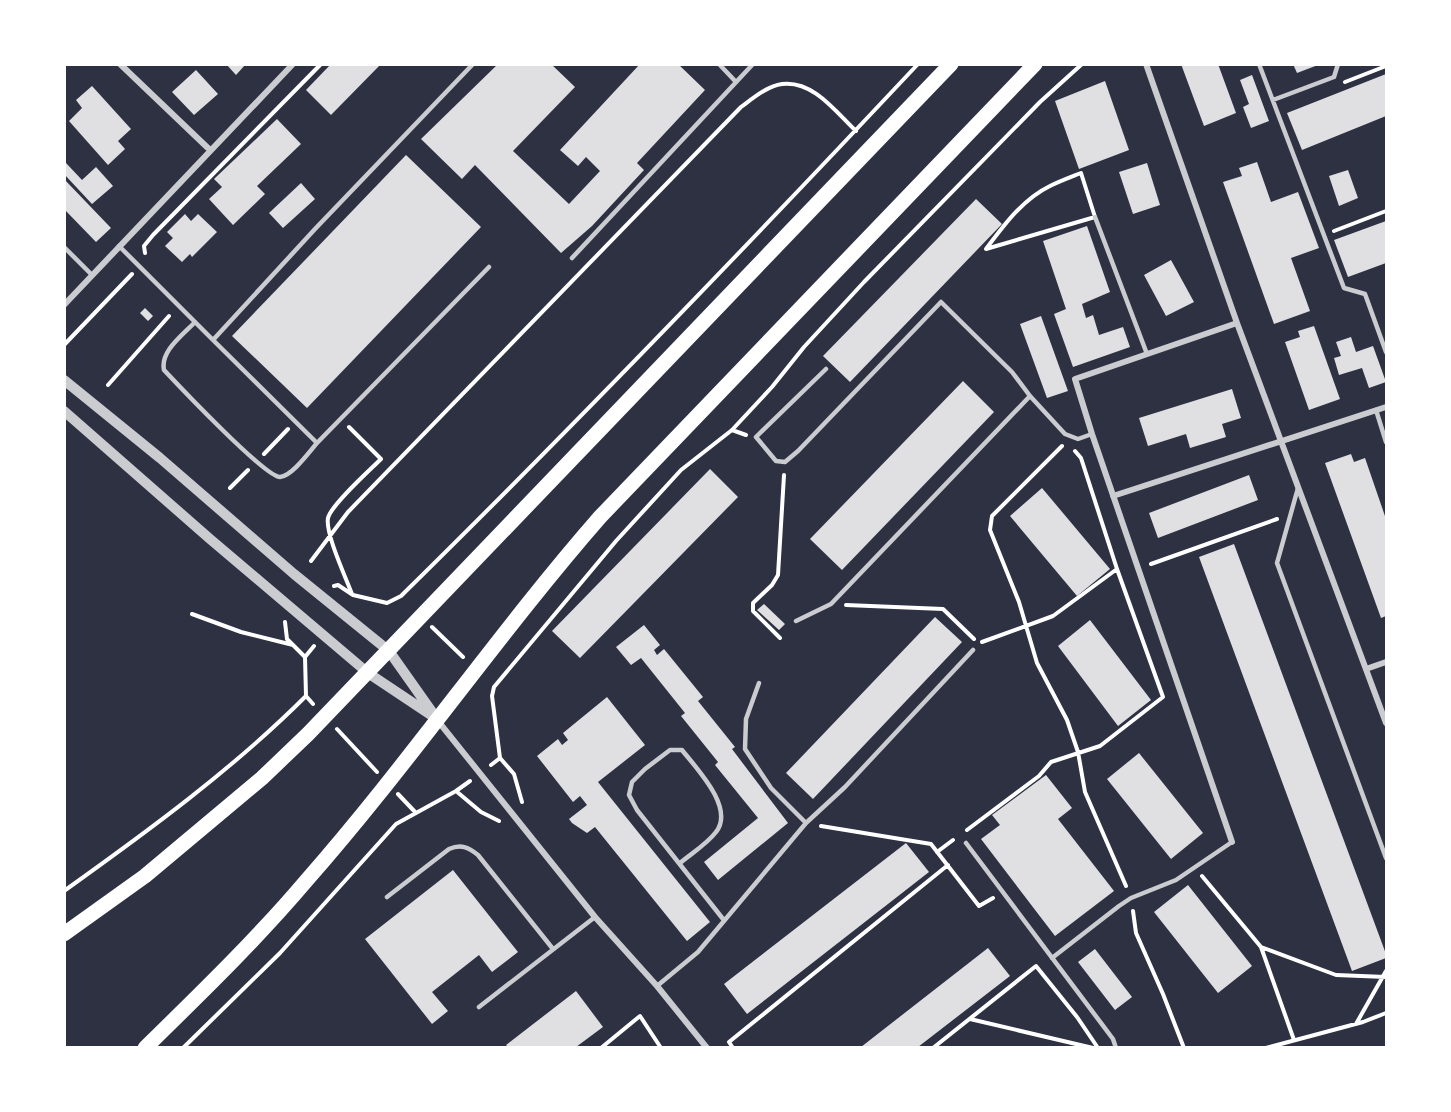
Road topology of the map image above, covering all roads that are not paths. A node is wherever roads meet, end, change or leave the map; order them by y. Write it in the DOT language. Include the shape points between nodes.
graph roads {
  1 [pos="120,64"];
  2 [pos="293,64"];
  3 [pos="473,64"];
  4 [pos="718,64"];
  5 [pos="753,64"];
  6 [pos="951,64"];
  7 [pos="1035,64"];
  8 [pos="1139,64"];
  9 [pos="1259,64"];
  10 [pos="1338,64"];
  11 [pos="1147,68"];
  12 [pos="736,82"];
  13 [pos="1273,100"];
  14 [pos="210,150"];
  15 [pos="1095,217"];
  16 [pos="118,246"];
  17 [pos="64,248"];
  18 [pos="572,258"];
  19 [pos="489,267"];
  20 [pos="92,275"];
  21 [pos="64,305"];
  22 [pos="195,322"];
  23 [pos="1237,323"];
  24 [pos="213,340"];
  25 [pos="1386,352"];
  26 [pos="1147,354"];
  27 [pos="826,369"];
  28 [pos="64,381"];
  29 [pos="1030,396"];
  30 [pos="1386,406"];
  31 [pos="1376,410"];
  32 [pos="64,411"];
  33 [pos="1092,434"];
  34 [pos="1386,442"];
  35 [pos="317,443"];
  36 [pos="1281,443"];
  37 [pos="1298,488"];
  38 [pos="1113,496"];
  39 [pos="796,621"];
  40 [pos="973,650"];
  41 [pos="389,651"];
  42 [pos="1386,662"];
  43 [pos="1366,669"];
  44 [pos="368,673"];
  45 [pos="759,683"];
  46 [pos="436,719"];
  47 [pos="1386,723"];
  48 [pos="806,823"];
  49 [pos="1232,842"];
  50 [pos="966,843"];
  51 [pos="1386,858"];
  52 [pos="680,863"];
  53 [pos="387,897"];
  54 [pos="595,917"];
  55 [pos="723,919"];
  56 [pos="64,934"];
  57 [pos="553,949"];
  58 [pos="1052,958"];
  59 [pos="657,986"];
  60 [pos="478,1007"];
  61 [pos="145,1047"];
  62 [pos="707,1047"];
  63 [pos="1116,1047"];
  1 -- 14 [label="street"];
  2 -- 14 [label="street"];
  3 -- 24 [label="lane"];
  4 -- 12 [label="lane"];
  5 -- 12 [label="lane"];
  6 -- 41 [label="main road"];
  7 -- 46 [label="main road" via="607,510 548,577"];
  8 -- 11 [label="street"];
  9 -- 13 [label="lane"];
  10 -- 13 [label="lane" via="1334,77"];
  11 -- 23 [label="street"];
  12 -- 18 [label="lane"];
  13 -- 25 [label="lane" via="1344,288 1365,294"];
  14 -- 16 [label="street"];
  15 -- 26 [label="lane"];
  16 -- 20 [label="street"];
  16 -- 22 [label="lane"];
  17 -- 20 [label="lane"];
  19 -- 35 [label="lane"];
  20 -- 21 [label="street"];
  22 -- 24 [label="lane"];
  22 -- 35 [label="lane" via="167,353 164,370 256,462 273,476 281,477"];
  23 -- 26 [label="street"];
  23 -- 36 [label="street"];
  24 -- 35 [label="lane"];
  26 -- 33 [label="street" via="1075,379"];
  27 -- 29 [label="lane" via="756,437 776,461 785,462 798,451 941,302 1012,372"];
  28 -- 41 [label="street"];
  29 -- 33 [label="lane" via="1065,434 1078,439"];
  29 -- 39 [label="lane" via="831,604"];
  30 -- 31 [label="street"];
  31 -- 34 [label="lane"];
  31 -- 36 [label="street"];
  32 -- 44 [label="street"];
  33 -- 38 [label="street"];
  36 -- 37 [label="street"];
  36 -- 38 [label="street"];
  37 -- 43 [label="street"];
  37 -- 51 [label="lane" via="1277,563"];
  38 -- 49 [label="street"];
  40 -- 48 [label="lane" via="845,787"];
  41 -- 44 [label="main road"];
  41 -- 46 [label="street"];
  42 -- 43 [label="street"];
  43 -- 47 [label="street"];
  44 -- 46 [label="street"];
  44 -- 56 [label="main road" via="262,778 145,876"];
  45 -- 48 [label="lane" via="746,719 745,749 771,788"];
  46 -- 54 [label="street"];
  46 -- 61 [label="main road" via="306,882"];
  48 -- 55 [label="lane"];
  49 -- 58 [label="lane" via="1176,880 1131,898"];
  50 -- 58 [label="lane"];
  52 -- 52 [label="lane" via="629,795 632,782 670,750 682,750 698,769 721,804 723,818 717,831"];
  52 -- 55 [label="lane"];
  53 -- 57 [label="lane" via="448,849 457,845 468,848 478,855"];
  54 -- 57 [label="lane"];
  54 -- 59 [label="street"];
  55 -- 59 [label="lane" via="698,952"];
  57 -- 60 [label="lane"];
  58 -- 63 [label="lane"];
  59 -- 62 [label="street"];
}
